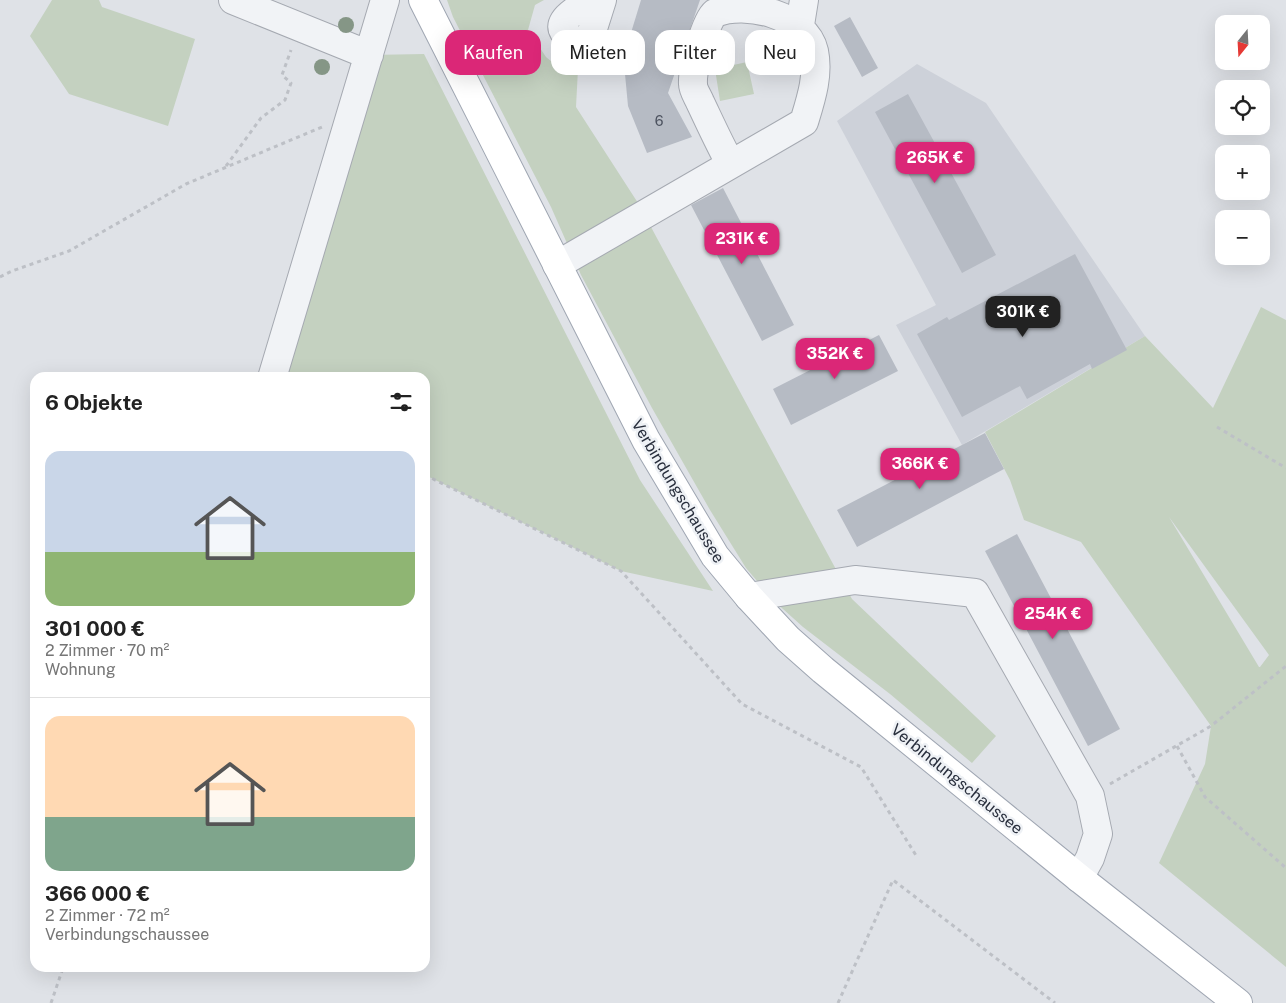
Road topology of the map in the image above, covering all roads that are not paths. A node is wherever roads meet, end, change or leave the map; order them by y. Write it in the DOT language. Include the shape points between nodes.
graph roads {
  1 [pos="233,0"];
  2 [pos="385,0"];
  3 [pos="423,0"];
  4 [pos="592,0"];
  5 [pos="602,0"];
  6 [pos="802,13"];
  7 [pos="369,54"];
  8 [pos="730,163"];
  9 [pos="556,265"];
  10 [pos="274,372"];
  11 [pos="749,597"];
  12 [pos="1079,878"];
  13 [pos="1238,1003"];
  1 -- 7 [label="street"];
  2 -- 7 [label="street"];
  3 -- 9 [label="main road, Verbindungschaussee"];
  4 -- 5 [label="street" via="562,22 568,38 579,42 590,38"];
  6 -- 8 [label="street" via="814,50 815,89 804,122"];
  6 -- 8 [label="street" via="788,16 757,5 730,4 714,13 702,36 693,85"];
  7 -- 10 [label="street"];
  8 -- 9 [label="street"];
  9 -- 11 [label="main road, Verbindungschaussee" via="646,440 715,556"];
  11 -- 12 [label="main road, Verbindungschaussee" via="788,639 823,670"];
  11 -- 12 [label="street" via="855,580 975,594 1090,796 1098,834"];
  12 -- 13 [label="main road, Verbindungschaussee"];
}
